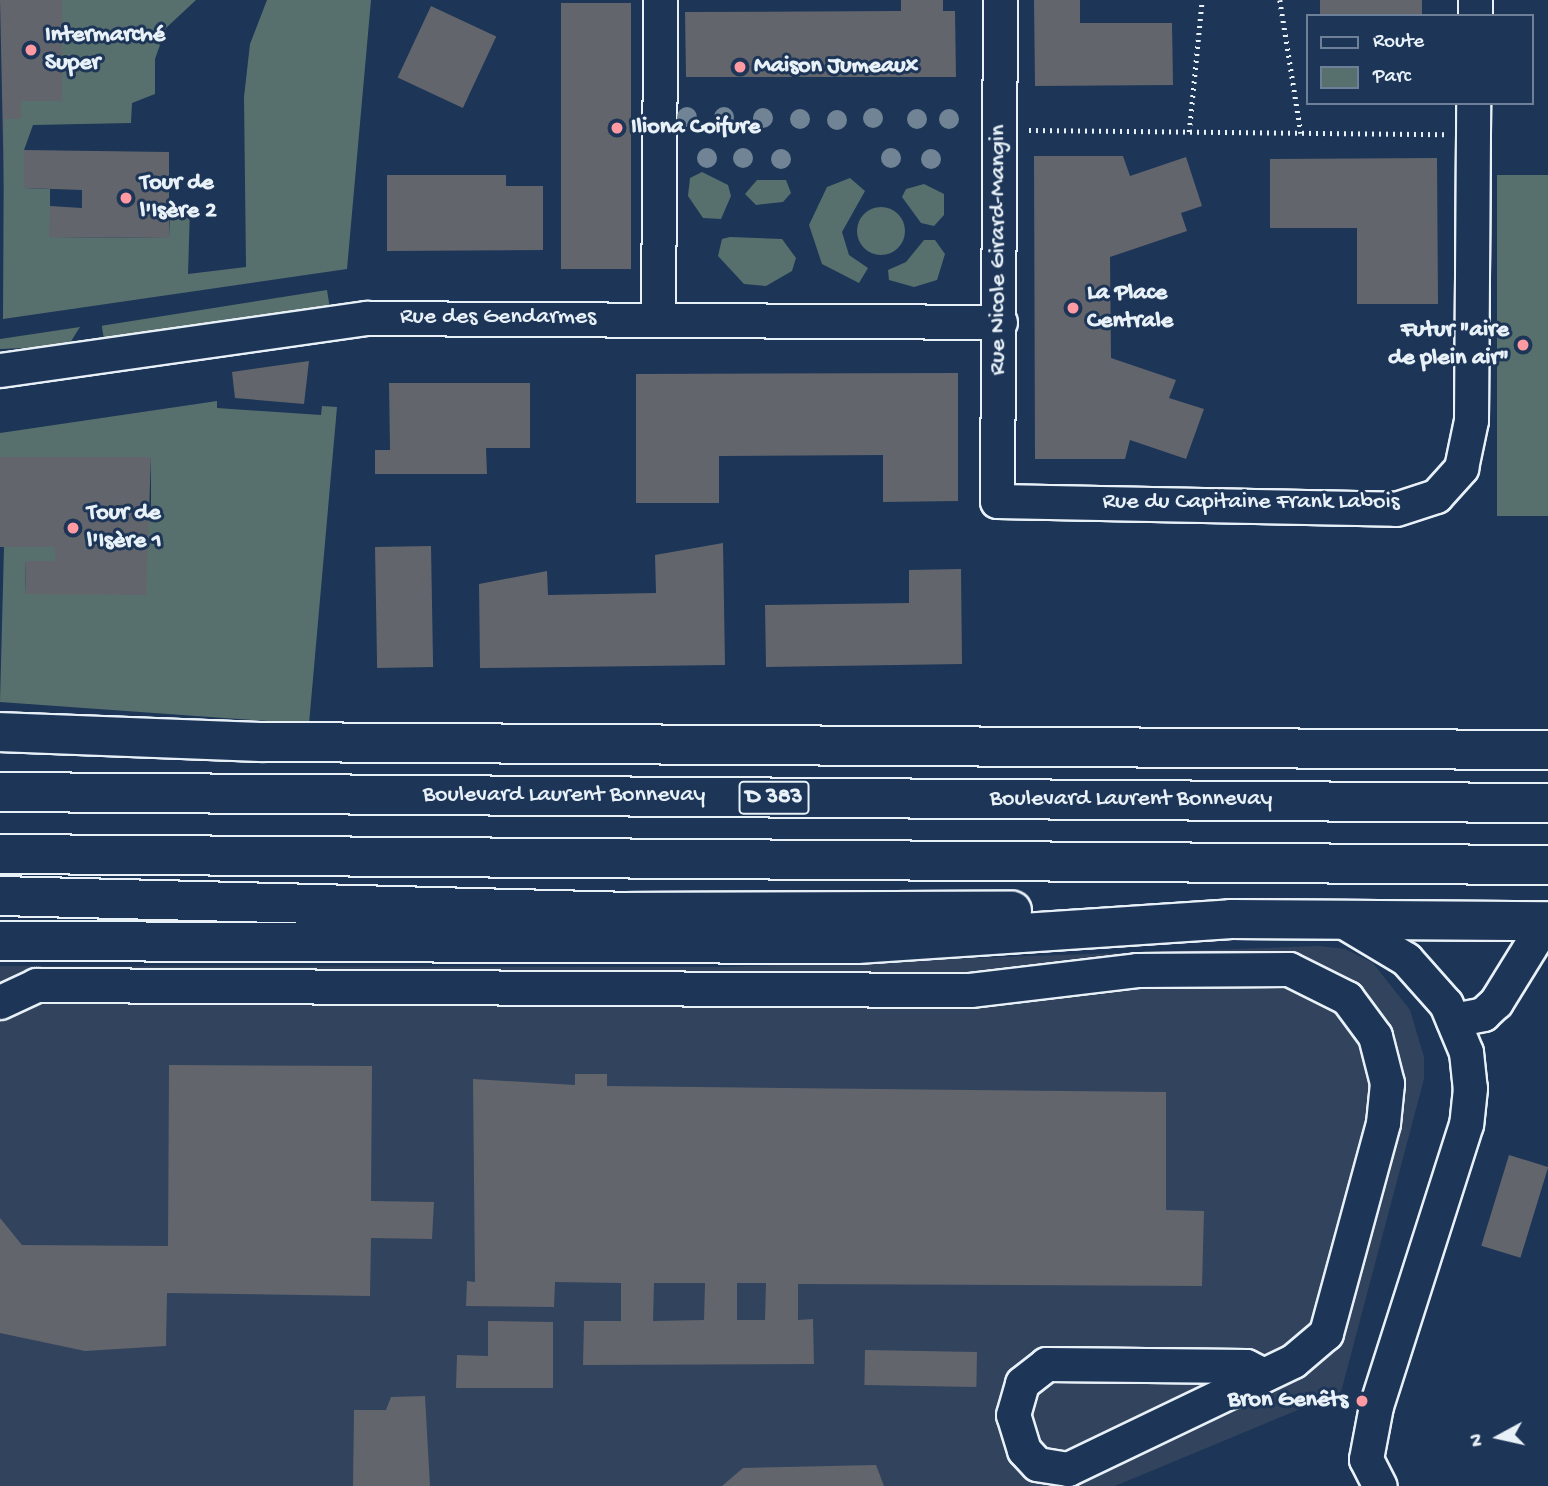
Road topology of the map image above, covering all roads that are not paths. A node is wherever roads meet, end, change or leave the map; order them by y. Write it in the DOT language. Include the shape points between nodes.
graph roads {
  1 [pos="660,0"];
  2 [pos="1000,0"];
  3 [pos="1473,118"];
  4 [pos="658,319"];
  5 [pos="1000,322"];
  6 [pos="0,370"];
  7 [pos="997,501"];
  8 [pos="0,732"];
  9 [pos="56,737"];
  10 [pos="0,742"];
  11 [pos="1548,750"];
  12 [pos="0,792"];
  13 [pos="1548,803"];
  14 [pos="0,854"];
  15 [pos="1548,865"];
  16 [pos="0,896"];
  17 [pos="1231,919"];
  18 [pos="1341,920"];
  19 [pos="1547,921"];
  20 [pos="0,941"];
  21 [pos="0,1002"];
  22 [pos="1453,1020"];
  23 [pos="1262,1374"];
  24 [pos="1380,1486"];
  1 -- 4 [label="street"];
  2 -- 5 [label="street, Rue Nicole Girard-Mangin"];
  3 -- 7 [label="street, Rue du Capitaine Frank Labois" via="1471,420 1461,468 1436,496 1396,509"];
  4 -- 5 [label="street, Rue des Gendarmes"];
  4 -- 6 [label="street, Rue des Gendarmes" via="366,317"];
  5 -- 7 [label="street, Rue Nicole Girard-Mangin"];
  8 -- 9 [label="main road"];
  9 -- 10 [label="main road"];
  9 -- 11 [label="main road"];
  12 -- 13 [label="main road, Boulevard Laurent Bonnevay / D 383"];
  14 -- 15 [label="main road"];
  16 -- 17 [label="main road" via="633,912 1112,911"];
  17 -- 18 [label="main road"];
  17 -- 20 [label="main road" via="858,944"];
  18 -- 19 [label="main road"];
  18 -- 22 [label="street" via="1406,960"];
  19 -- 22 [label="street" via="1496,1002 1483,1014"];
  21 -- 23 [label="street" via="36,985 970,990 1137,970 1289,969 1347,998 1375,1036 1387,1083 1383,1123 1326,1333 1293,1361"];
  22 -- 24 [label="street" via="1466,1052 1466,1124 1376,1406 1366,1459"];
  23 -- 23 [label="street" via="1246,1366 1046,1364 1022,1383 1013,1415 1024,1450 1037,1464 1068,1469"];
}
